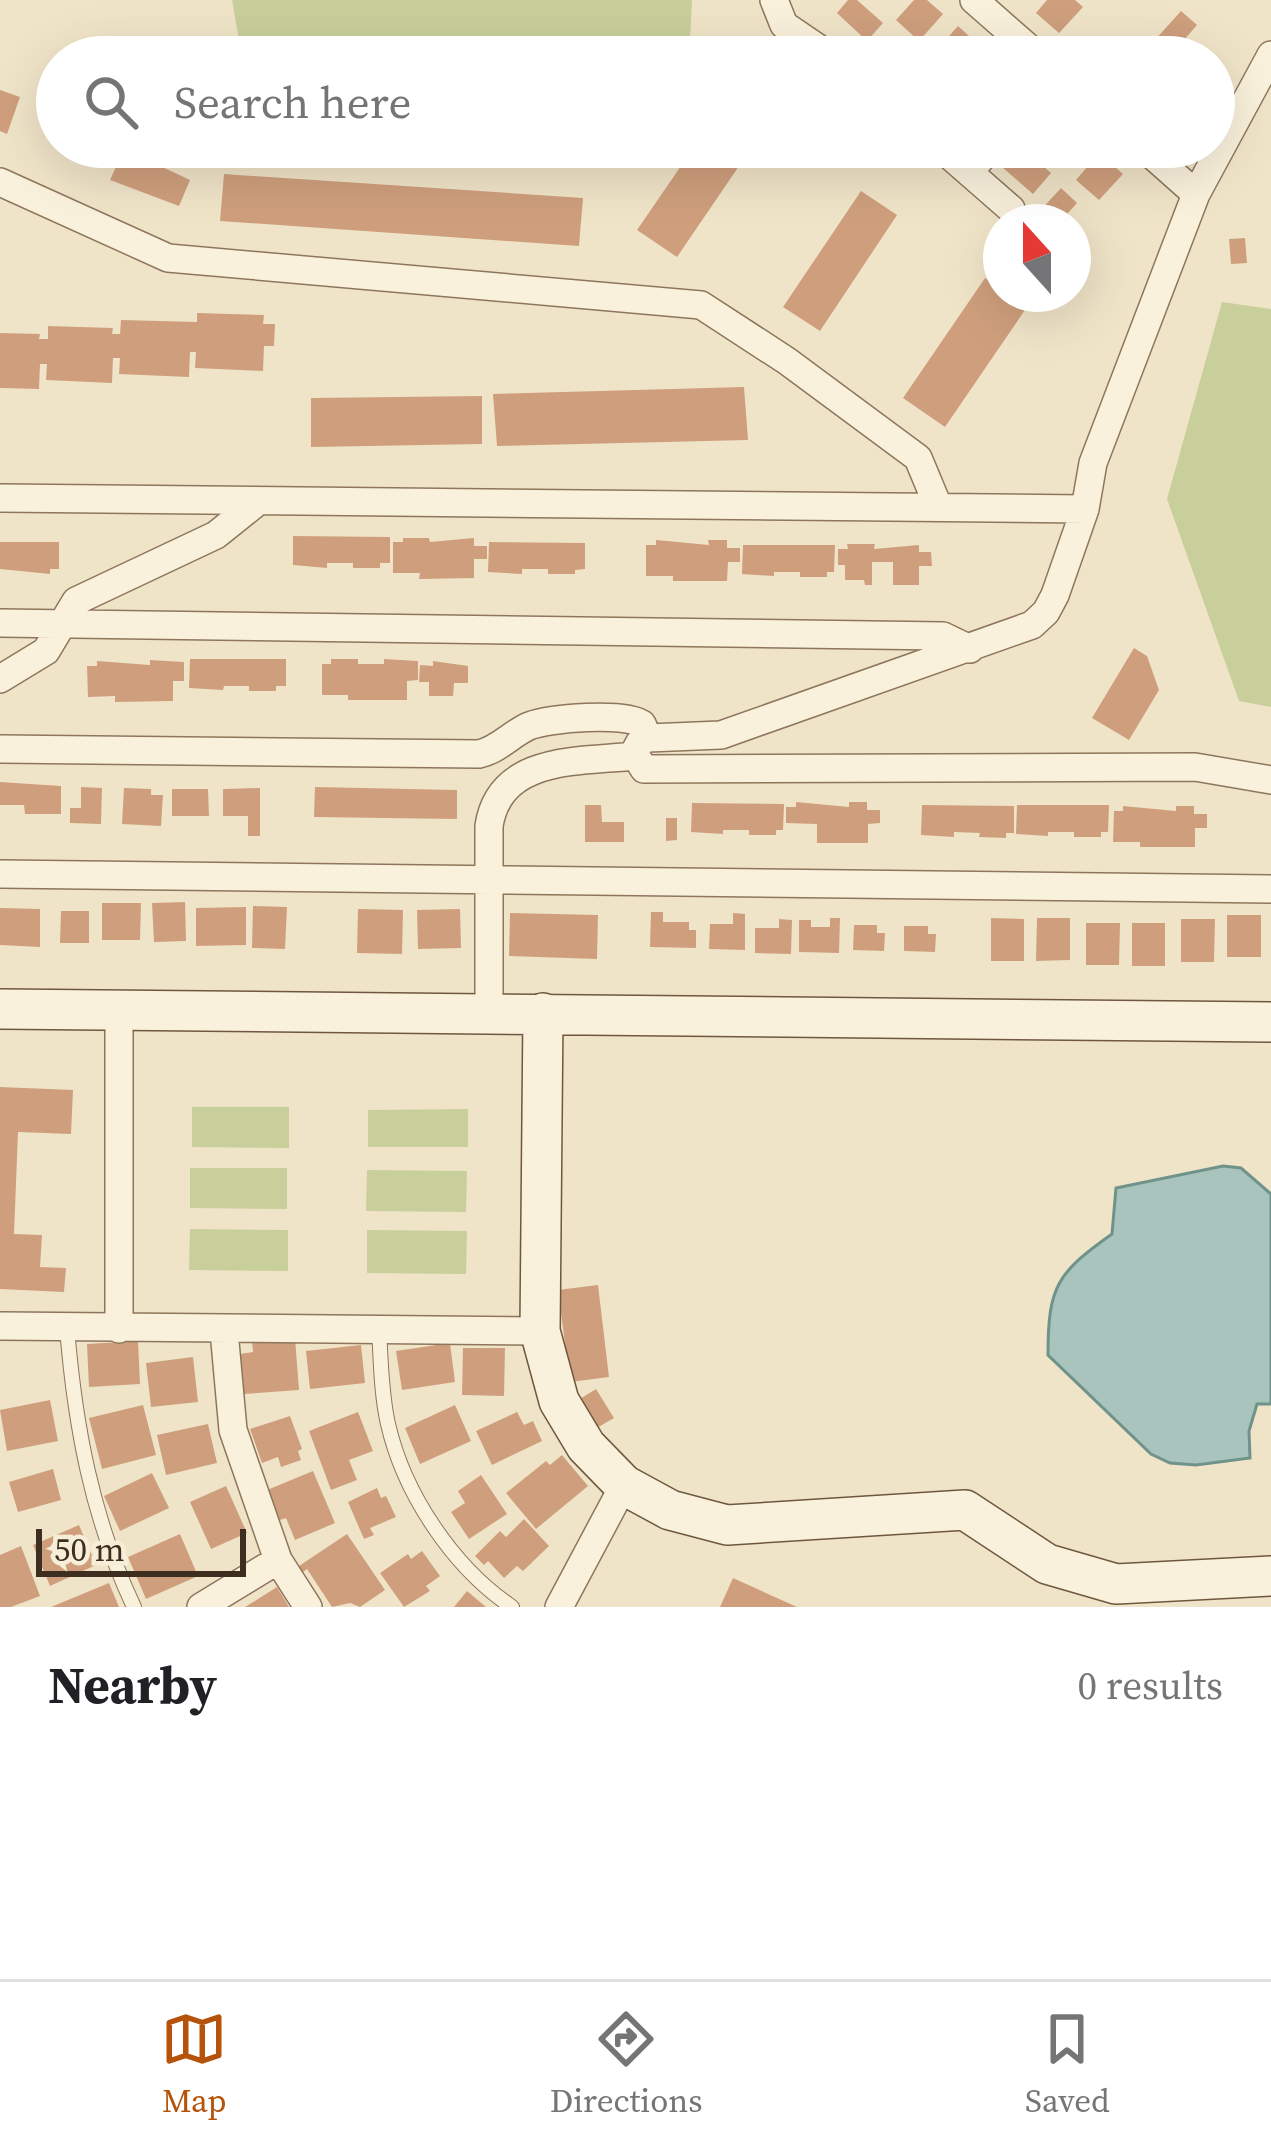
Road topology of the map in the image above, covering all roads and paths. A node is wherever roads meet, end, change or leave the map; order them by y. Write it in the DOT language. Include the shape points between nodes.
graph roads {
  1 [pos="773,0"];
  2 [pos="974,0"];
  3 [pos="800,36"];
  4 [pos="1015,36"];
  5 [pos="1271,55"];
  6 [pos="1235,122"];
  7 [pos="964,168"];
  8 [pos="973,168"];
  9 [pos="1166,168"];
  10 [pos="1210,168"];
  11 [pos="969,172"];
  12 [pos="0,182"];
  13 [pos="1196,194"];
  14 [pos="1005,204"];
  15 [pos="0,498"];
  16 [pos="256,503"];
  17 [pos="938,506"];
  18 [pos="1085,509"];
  19 [pos="0,622"];
  20 [pos="63,623"];
  21 [pos="970,649"];
  22 [pos="0,679"];
  23 [pos="641,747"];
  24 [pos="0,749"];
  25 [pos="1271,780"];
  26 [pos="0,874"];
  27 [pos="490,880"];
  28 [pos="1271,889"];
  29 [pos="0,1009"];
  30 [pos="118,1009"];
  31 [pos="489,1013"];
  32 [pos="543,1013"];
  33 [pos="1271,1022"];
  34 [pos="0,1326"];
  35 [pos="68,1328"];
  36 [pos="119,1329"];
  37 [pos="224,1330"];
  38 [pos="380,1330"];
  39 [pos="540,1331"];
  40 [pos="624,1485"];
  41 [pos="278,1560"];
  42 [pos="1271,1576"];
  43 [pos="134,1607"];
  44 [pos="201,1607"];
  45 [pos="308,1607"];
  46 [pos="512,1607"];
  47 [pos="560,1607"];
  1 -- 3 [label="street" via="784,25"];
  2 -- 4 [label="street"];
  5 -- 6 [label="street"];
  7 -- 11 [label="street"];
  8 -- 11 [label="street"];
  9 -- 13 [label="street"];
  10 -- 13 [label="street"];
  11 -- 14 [label="street"];
  12 -- 17 [label="street" via="168,258 701,304 918,458"];
  13 -- 18 [label="street" via="1093,463"];
  15 -- 16 [label="street"];
  16 -- 17 [label="street"];
  16 -- 20 [label="street" via="216,535 76,601"];
  17 -- 18 [label="street"];
  18 -- 21 [label="street" via="1042,617"];
  19 -- 20 [label="street"];
  20 -- 21 [label="street" via="943,636"];
  20 -- 22 [label="street" via="46,651"];
  21 -- 23 [label="street" via="721,735"];
  23 -- 24 [label="street" via="642,724 629,718 547,721 478,754"];
  23 -- 25 [label="street" via="644,769 1195,767"];
  23 -- 27 [label="street" via="538,767 512,782 491,816"];
  26 -- 27 [label="street"];
  27 -- 28 [label="street"];
  27 -- 31 [label="street"];
  29 -- 30 [label="street"];
  30 -- 31 [label="street"];
  30 -- 36 [label="street"];
  31 -- 32 [label="street"];
  32 -- 33 [label="street"];
  32 -- 39 [label="street"];
  34 -- 35 [label="street"];
  35 -- 36 [label="street"];
  35 -- 43 [label="lane" via="97,1514"];
  36 -- 37 [label="street"];
  37 -- 38 [label="street"];
  37 -- 41 [label="street" via="233,1430"];
  38 -- 39 [label="street"];
  38 -- 46 [label="lane" via="388,1426 405,1472 463,1565"];
  39 -- 40 [label="street" via="559,1401 586,1446"];
  40 -- 42 [label="street" via="670,1510 728,1526 965,1510 1048,1564 1116,1584"];
  40 -- 47 [label="street"];
  41 -- 44 [label="street"];
  41 -- 45 [label="street"];
}
